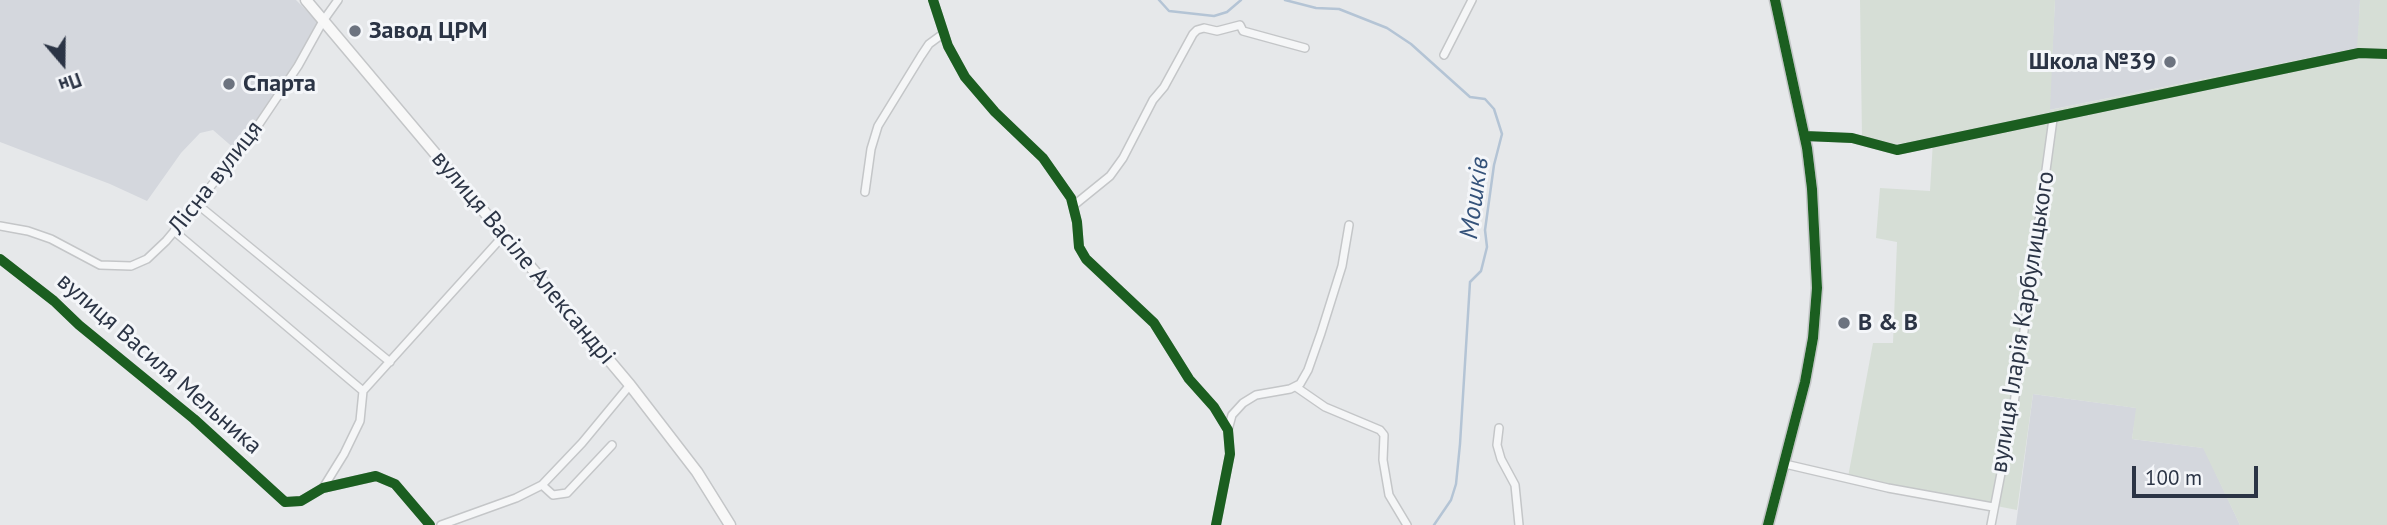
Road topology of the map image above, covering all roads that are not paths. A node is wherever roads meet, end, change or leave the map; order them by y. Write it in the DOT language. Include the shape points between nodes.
graph roads {
  1 [pos="306,0"];
  2 [pos="338,0"];
  3 [pos="933,0"];
  4 [pos="1472,0"];
  5 [pos="1775,0"];
  6 [pos="323,21"];
  7 [pos="944,33"];
  8 [pos="1305,48"];
  9 [pos="1444,54"];
  10 [pos="2387,54"];
  11 [pos="2053,119"];
  12 [pos="1805,136"];
  13 [pos="865,192"];
  14 [pos="197,204"];
  15 [pos="1073,206"];
  16 [pos="1349,225"];
  17 [pos="0,226"];
  18 [pos="174,231"];
  19 [pos="504,234"];
  20 [pos="0,259"];
  21 [pos="147,259"];
  22 [pos="390,362"];
  23 [pos="630,385"];
  24 [pos="1296,387"];
  25 [pos="363,391"];
  26 [pos="1499,429"];
  27 [pos="1228,430"];
  28 [pos="612,445"];
  29 [pos="1785,464"];
  30 [pos="542,485"];
  31 [pos="323,488"];
  32 [pos="1993,507"];
  33 [pos="430,525"];
  34 [pos="441,525"];
  35 [pos="730,525"];
  36 [pos="1216,525"];
  37 [pos="1407,525"];
  38 [pos="1519,525"];
  39 [pos="1768,525"];
  40 [pos="1991,525"];
  1 -- 6 [label="main road, вулиця Васіле Александрі"];
  2 -- 6 [label="street, Лісна вулиця"];
  3 -- 7 [label="street"];
  4 -- 9 [label="street"];
  5 -- 12 [label="main road"];
  6 -- 14 [label="street, Лісна вулиця" via="253,133"];
  6 -- 19 [label="main road, вулиця Васіле Александрі"];
  7 -- 13 [label="street" via="929,44 878,126"];
  7 -- 15 [label="street" via="965,77 1043,158"];
  8 -- 15 [label="street" via="1243,31 1240,25 1197,30 1123,158 1110,176"];
  10 -- 11 [label="street" via="2359,53"];
  11 -- 12 [label="street" via="1897,150 1852,138"];
  11 -- 32 [label="street, вулиця Іларія Карбулицького" via="2012,411"];
  12 -- 29 [label="main road" via="1817,288 1805,382"];
  14 -- 18 [label="street, Лісна вулиця"];
  14 -- 22 [label="street"];
  15 -- 27 [label="street" via="1079,247 1086,258 1154,323"];
  16 -- 24 [label="street" via="1342,266 1321,333 1308,370"];
  17 -- 21 [label="street, вулиця Василя Мельника" via="51,239 100,265 122,267"];
  18 -- 21 [label="street, Лісна вулиця"];
  18 -- 25 [label="street"];
  19 -- 22 [label="street"];
  19 -- 23 [label="main road, вулиця Васіле Александрі"];
  20 -- 31 [label="street, вулиця Василя Мельника" via="194,419 277,496 301,501"];
  22 -- 25 [label="street"];
  23 -- 30 [label="street"];
  23 -- 35 [label="main road, вулиця Васіле Александрі" via="675,441"];
  24 -- 27 [label="street" via="1256,395 1243,403"];
  24 -- 37 [label="street" via="1325,407 1380,430 1389,495"];
  25 -- 31 [label="street" via="360,421"];
  26 -- 38 [label="street" via="1501,459 1516,485"];
  27 -- 36 [label="street" via="1230,454"];
  28 -- 30 [label="street" via="567,493 553,495"];
  29 -- 32 [label="street"];
  29 -- 39 [label="main road"];
  30 -- 34 [label="street"];
  31 -- 33 [label="street" via="376,476 395,484"];
  32 -- 40 [label="street, вулиця Іларія Карбулицького"];
}
